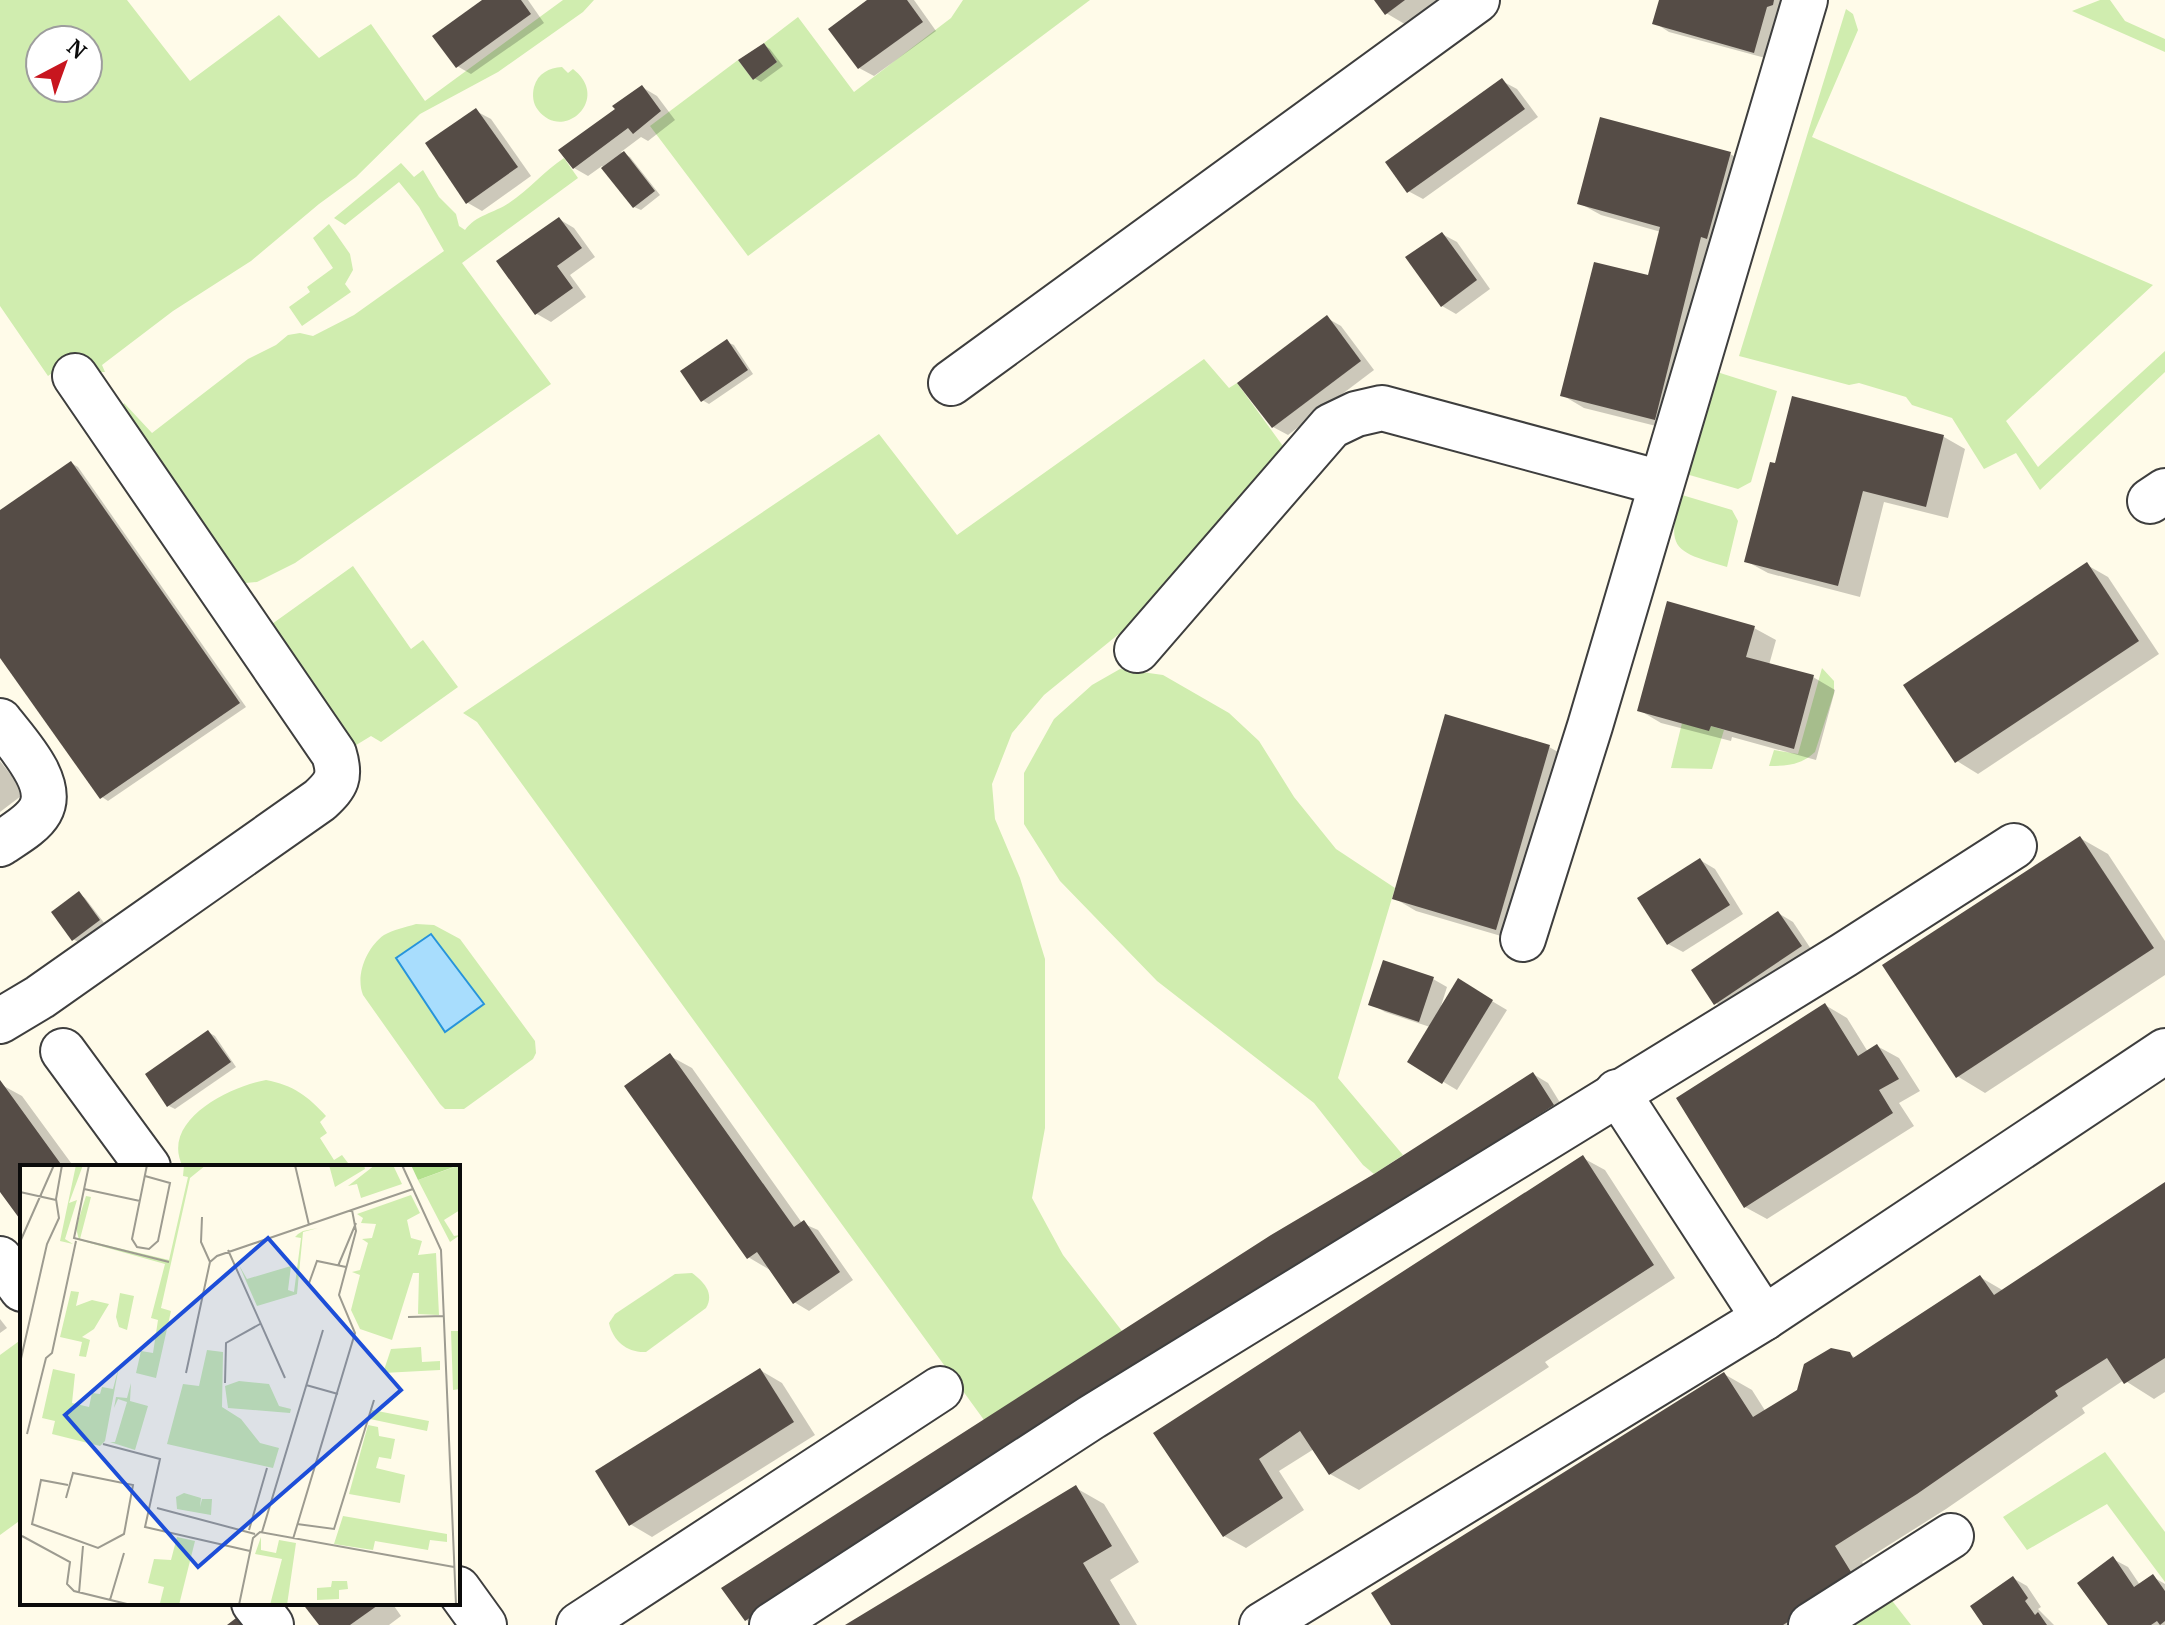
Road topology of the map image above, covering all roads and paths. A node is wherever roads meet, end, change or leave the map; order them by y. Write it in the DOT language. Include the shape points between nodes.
graph roads {
  1 [pos="1477,0"];
  2 [pos="1805,0"];
  3 [pos="75,376"];
  4 [pos="951,383"];
  5 [pos="1661,483"];
  6 [pos="1137,650"];
  7 [pos="0,721"];
  8 [pos="0,844"];
  9 [pos="2014,846"];
  10 [pos="1523,939"];
  11 [pos="0,1021"];
  12 [pos="63,1051"];
  13 [pos="2165,1051"];
  14 [pos="1617,1092"];
  15 [pos="147,1165"];
  16 [pos="0,1259"];
  17 [pos="20,1286"];
  18 [pos="1764,1318"];
  19 [pos="940,1389"];
  20 [pos="1951,1536"];
  21 [pos="460,1592"];
  22 [pos="256,1605"];
  23 [pos="271,1625"];
  24 [pos="484,1625"];
  25 [pos="579,1625"];
  26 [pos="772,1625"];
  27 [pos="1262,1625"];
  28 [pos="1811,1625"];
  1 -- 4 [label="lane"];
  2 -- 5 [label="lane"];
  3 -- 11 [label="lane" via="334,754 339,770 334,786 320,800"];
  5 -- 6 [label="lane" via="1382,408 1356,414 1331,426"];
  5 -- 10 [label="lane"];
  7 -- 8 [label="lane" via="33,764 44,796 32,821"];
  9 -- 14 [label="lane"];
  12 -- 15 [label="lane"];
  13 -- 18 [label="lane"];
  14 -- 18 [label="lane"];
  14 -- 26 [label="lane" via="1092,1417"];
  16 -- 17 [label="lane"];
  18 -- 27 [label="lane"];
  19 -- 25 [label="lane"];
  20 -- 28 [label="lane"];
  21 -- 24 [label="lane"];
  22 -- 23 [label="lane"];
}
